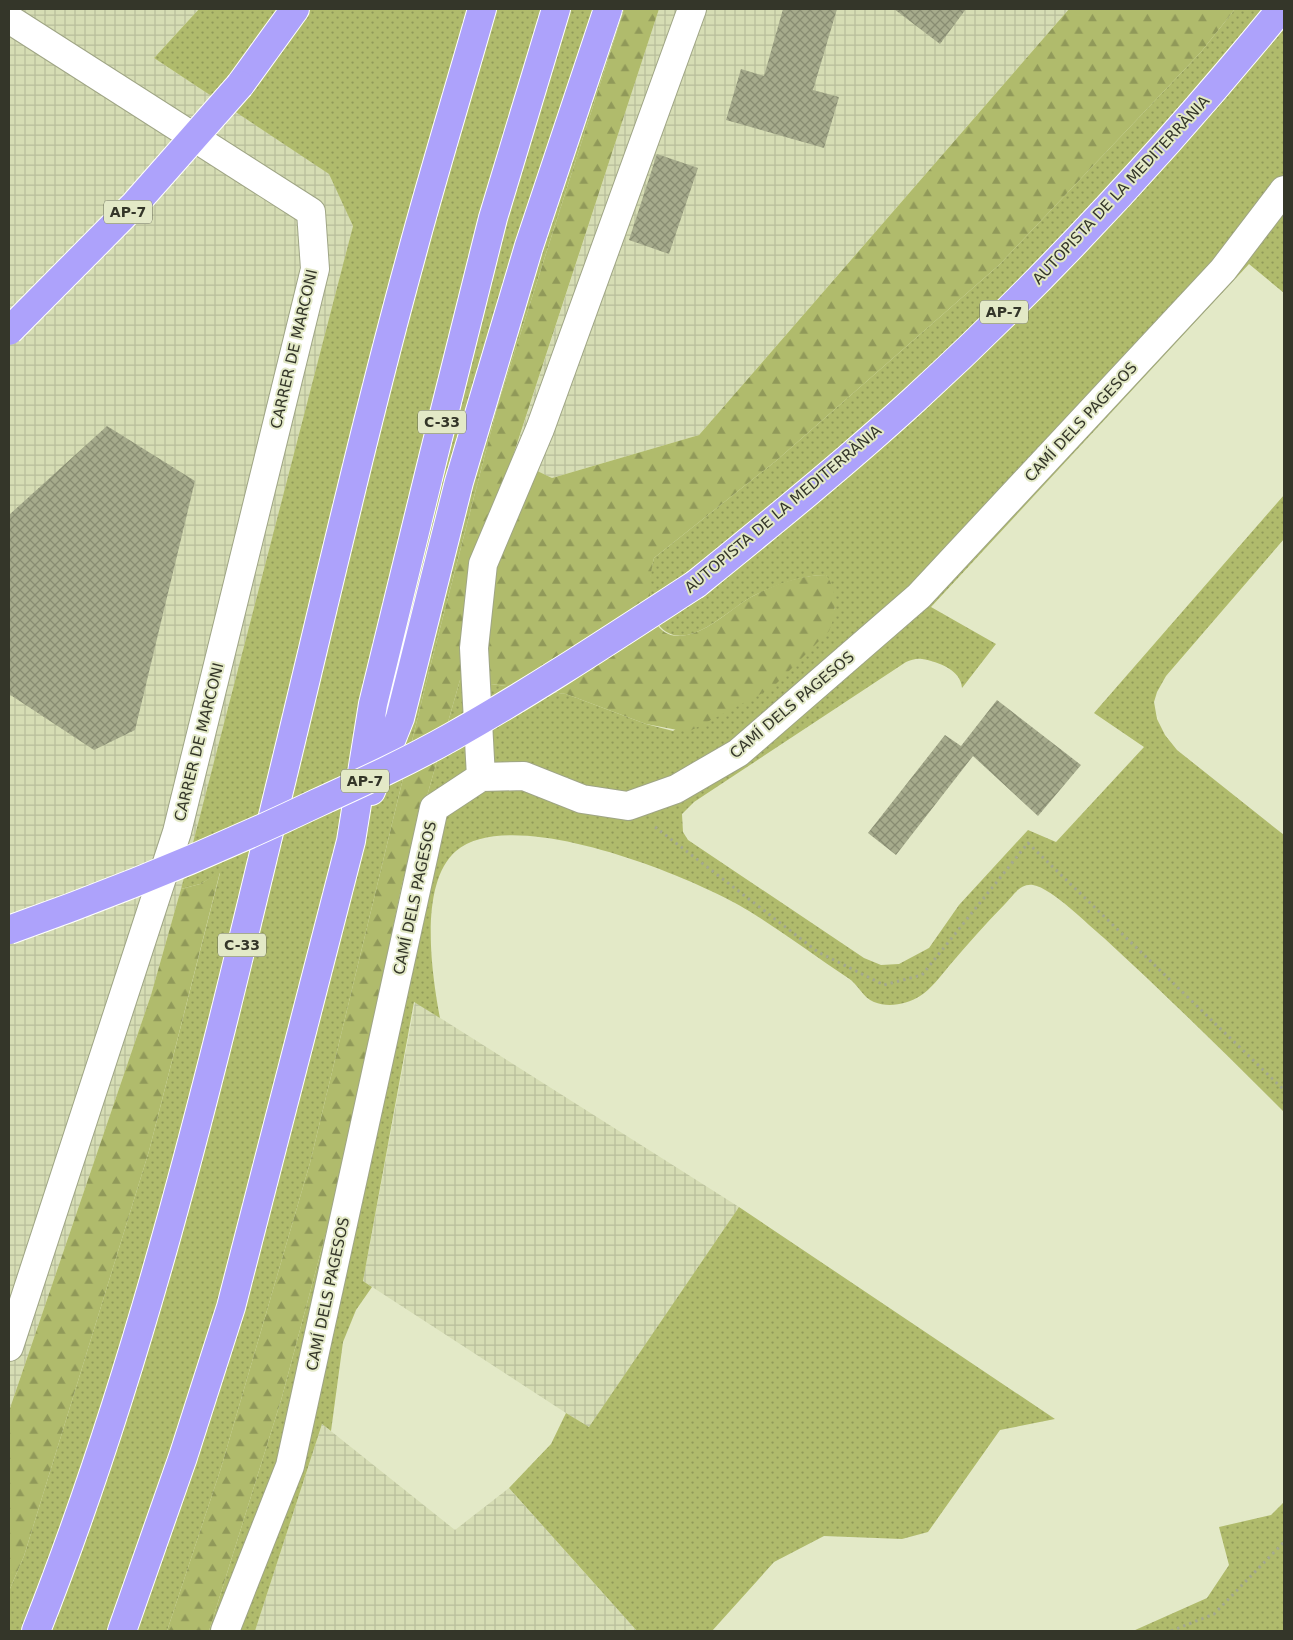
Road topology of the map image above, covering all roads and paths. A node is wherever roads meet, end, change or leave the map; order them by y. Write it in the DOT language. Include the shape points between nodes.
graph roads {
  1 [pos="295,9"];
  2 [pos="482,9"];
  3 [pos="556,9"];
  4 [pos="608,9"];
  5 [pos="692,9"];
  6 [pos="1281,9"];
  7 [pos="9,19"];
  8 [pos="1284,190"];
  9 [pos="9,331"];
  10 [pos="481,777"];
  11 [pos="628,806"];
  12 [pos="351,841"];
  13 [pos="9,930"];
  14 [pos="1284,1090"];
  15 [pos="9,1347"];
  16 [pos="1284,1542"];
  17 [pos="36,1631"];
  18 [pos="122,1631"];
  19 [pos="225,1631"];
  20 [pos="1171,1631"];
  1 -- 9 [label="highway, AP-7, bridge" via="240,85 135,204"];
  2 -- 17 [label="highway, C-33" via="412,249 206,1093 150,1294 105,1438"];
  3 -- 12 [label="highway, C-33" via="494,218 431,467 373,704"];
  4 -- 12 [label="highway" via="518,284 459,482 400,718"];
  5 -- 10 [label="street" via="543,420 484,564 474,648"];
  6 -- 13 [label="highway, AUTOPISTA DE LA MEDITERRÀNIA / AP-7, bridge" via="1214,92 1058,260 914,400 800,500 696,584 575,664 452,737 228,845 120,890"];
  7 -- 15 [label="street, CARRER DE MARCONI" via="311,212 315,269 177,832"];
  8 -- 11 [label="street, CAMÍ DELS PAGESOS" via="1223,270 919,596 738,753 676,789"];
  10 -- 11 [label="street, CAMÍ DELS PAGESOS" via="524,776 582,799"];
  10 -- 19 [label="street, CAMÍ DELS PAGESOS" via="434,808 290,1466"];
  11 -- 14 [label="path" via="818,952 884,985 922,975 1028,843"];
  12 -- 18 [label="highway, C-33" via="231,1307"];
  16 -- 20 [label="path" via="1214,1614"];
}
